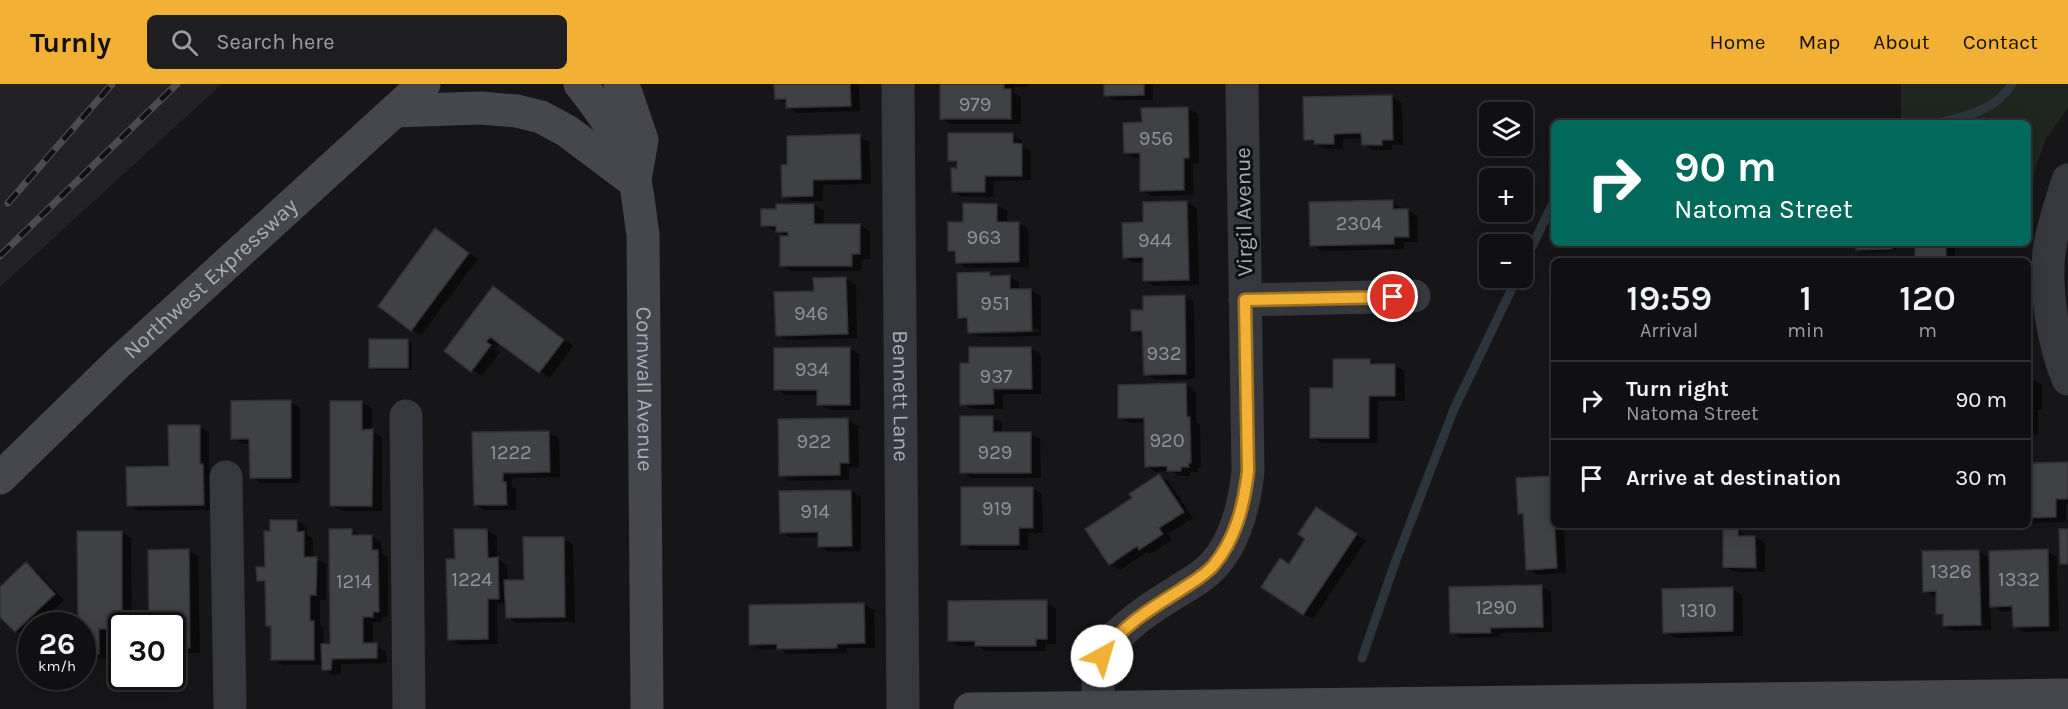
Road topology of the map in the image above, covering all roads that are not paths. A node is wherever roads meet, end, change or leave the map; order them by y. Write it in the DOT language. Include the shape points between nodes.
graph roads {
  1 [pos="424,84"];
  2 [pos="580,84"];
  3 [pos="620,84"];
  4 [pos="898,84"];
  5 [pos="1242,84"];
  6 [pos="394,111"];
  7 [pos="2068,180"];
  8 [pos="635,182"];
  9 [pos="1414,296"];
  10 [pos="1245,300"];
  11 [pos="2067,373"];
  12 [pos="405,416"];
  13 [pos="226,477"];
  14 [pos="0,478"];
  15 [pos="2068,694"];
  16 [pos="1629,704"];
  17 [pos="1099,708"];
  18 [pos="230,709"];
  19 [pos="409,709"];
  20 [pos="647,709"];
  21 [pos="903,709"];
  22 [pos="970,709"];
  1 -- 6 [label="street, Northwest Expressway"];
  2 -- 8 [label="street, Cornwall Avenue" via="608,119"];
  3 -- 8 [label="street" via="642,140"];
  4 -- 21 [label="street, Bennett Lane"];
  5 -- 10 [label="street, Virgil Avenue"];
  6 -- 8 [label="street" via="480,108 541,117 567,131"];
  6 -- 14 [label="street, Northwest Expressway" via="118,363"];
  7 -- 11 [label="street" via="2049,253 2053,330"];
  8 -- 20 [label="street, Cornwall Avenue" via="643,234"];
  9 -- 10 [label="street"];
  10 -- 17 [label="street, Virgil Avenue" via="1248,471 1239,519 1213,566 1142,615 1110,644 1102,656 1099,672"];
  12 -- 19 [label="street"];
  13 -- 18 [label="street"];
  15 -- 16 [label="street"];
  16 -- 17 [label="street"];
  17 -- 22 [label="street"];
}
